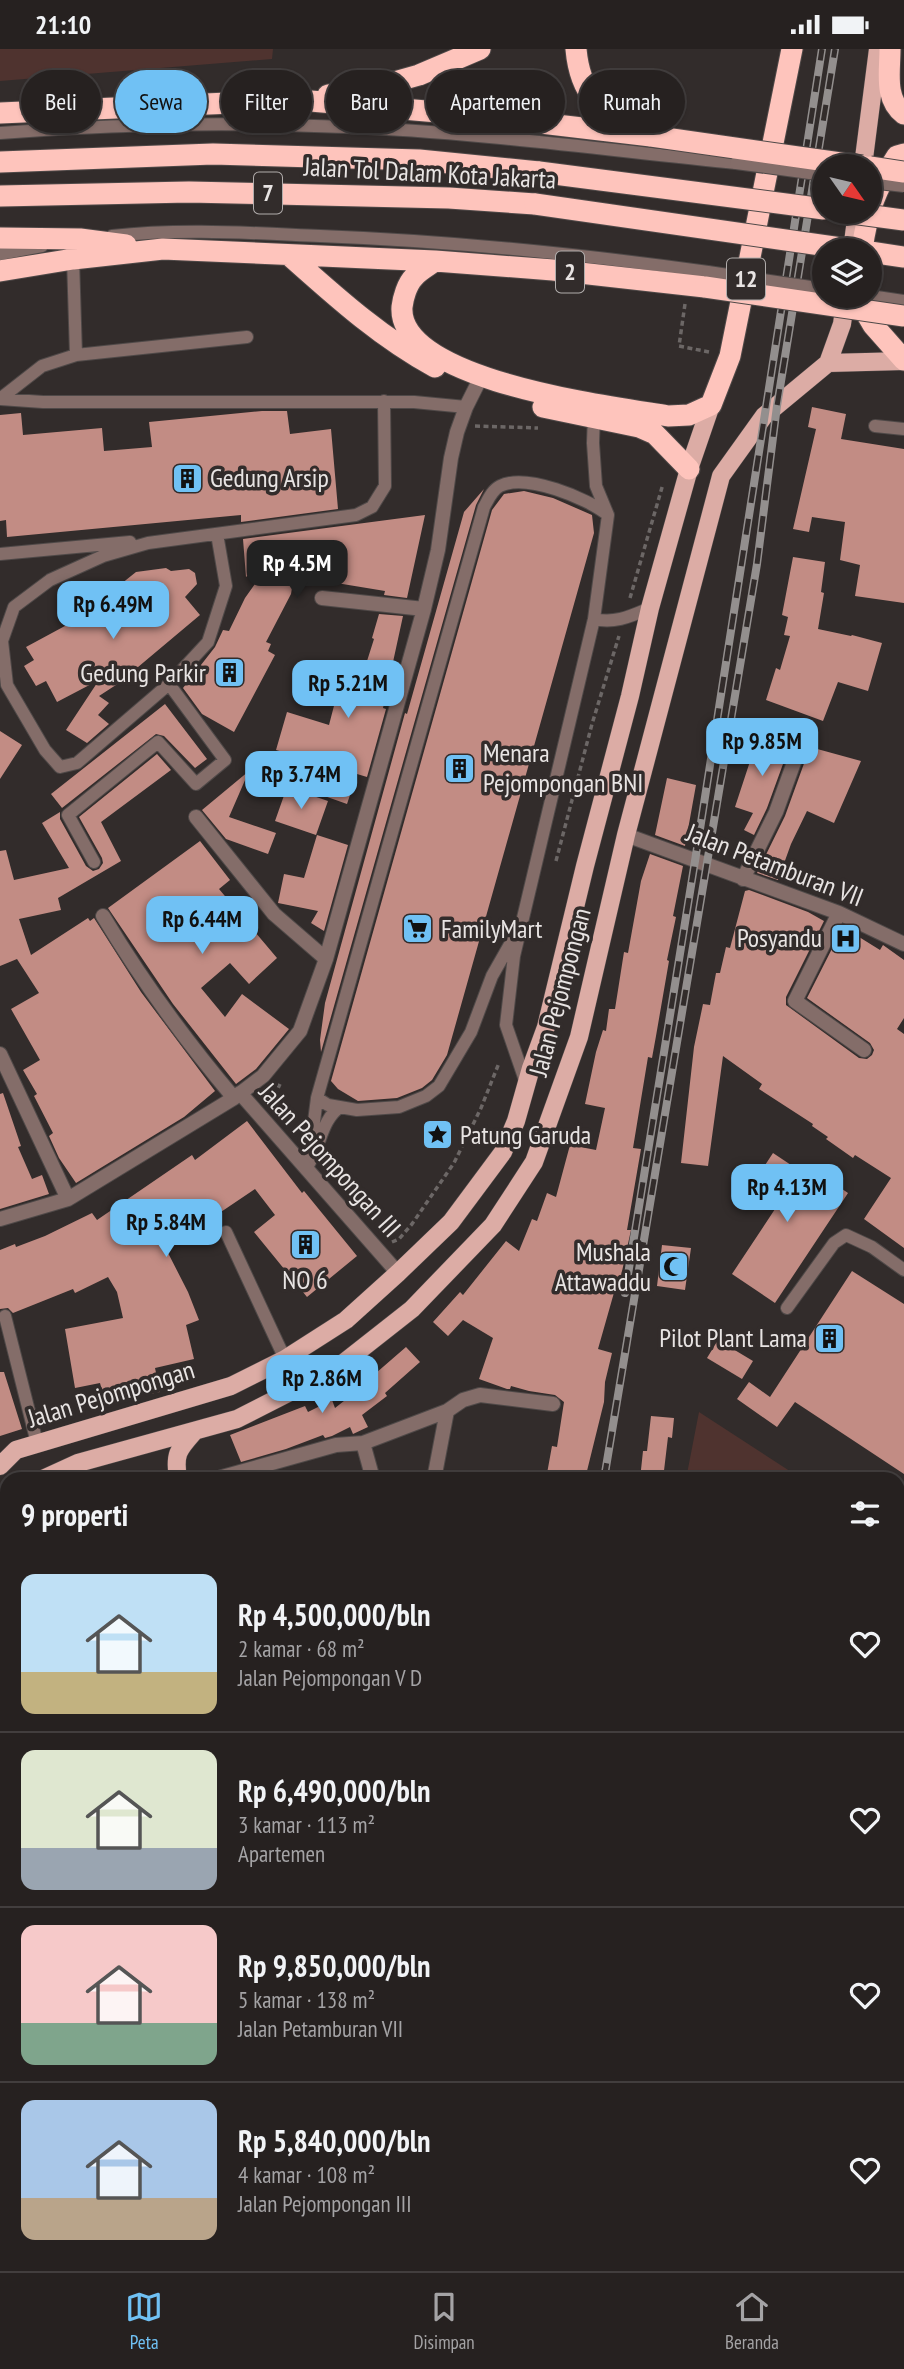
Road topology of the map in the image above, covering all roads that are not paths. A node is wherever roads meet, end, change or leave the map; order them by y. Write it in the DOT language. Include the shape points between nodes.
graph roads {
  1 [pos="480,49"];
  2 [pos="576,49"];
  3 [pos="792,49"];
  4 [pos="878,49"];
  5 [pos="890,49"];
  6 [pos="312,98"];
  7 [pos="312,101"];
  8 [pos="221,103"];
  9 [pos="0,113"];
  10 [pos="904,114"];
  11 [pos="0,132"];
  12 [pos="648,136"];
  13 [pos="865,154"];
  14 [pos="904,154"];
  15 [pos="812,159"];
  16 [pos="0,162"];
  17 [pos="882,169"];
  18 [pos="904,172"];
  19 [pos="812,173"];
  20 [pos="882,183"];
  21 [pos="904,186"];
  22 [pos="0,196"];
  23 [pos="812,207"];
  24 [pos="882,216"];
  25 [pos="904,219"];
  26 [pos="0,237"];
  27 [pos="864,238"];
  28 [pos="812,244"];
  29 [pos="77,249"];
  30 [pos="0,254"];
  31 [pos="882,254"];
  32 [pos="290,256"];
  33 [pos="904,257"];
  34 [pos="435,261"];
  35 [pos="0,271"];
  36 [pos="700,281"];
  37 [pos="812,288"];
  38 [pos="882,298"];
  39 [pos="904,301"];
  40 [pos="844,308"];
  41 [pos="863,308"];
  42 [pos="904,316"];
  43 [pos="247,337"];
  44 [pos="76,355"];
  45 [pos="904,360"];
  46 [pos="828,363"];
  47 [pos="474,390"];
  48 [pos="1,398"];
  49 [pos="384,401"];
  50 [pos="711,405"];
  51 [pos="595,411"];
  52 [pos="875,426"];
  53 [pos="904,429"];
  54 [pos="689,468"];
  55 [pos="608,515"];
  56 [pos="217,534"];
  57 [pos="0,554"];
  58 [pos="322,598"];
  59 [pos="650,608"];
  60 [pos="424,609"];
  61 [pos="594,619"];
  62 [pos="169,684"];
  63 [pos="801,743"];
  64 [pos="196,817"];
  65 [pos="626,835"];
  66 [pos="94,862"];
  67 [pos="743,879"];
  68 [pos="839,913"];
  69 [pos="103,916"];
  70 [pos="520,927"];
  71 [pos="904,944"];
  72 [pos="326,958"];
  73 [pos="864,1050"];
  74 [pos="0,1054"];
  75 [pos="526,1085"];
  76 [pos="237,1095"];
  77 [pos="317,1098"];
  78 [pos="340,1107"];
  79 [pos="303,1165"];
  80 [pos="68,1199"];
  81 [pos="0,1219"];
  82 [pos="226,1232"];
  83 [pos="904,1270"];
  84 [pos="398,1273"];
  85 [pos="787,1308"];
  86 [pos="5,1316"];
  87 [pos="285,1359"];
  88 [pos="553,1405"];
  89 [pos="447,1411"];
  90 [pos="194,1432"];
  91 [pos="37,1443"];
  92 [pos="363,1443"];
  93 [pos="8,1451"];
  94 [pos="0,1466"];
  95 [pos="58,1472"];
  96 [pos="177,1472"];
  97 [pos="240,1472"];
  98 [pos="371,1472"];
  99 [pos="435,1472"];
  1 -- 6 [label="highway" via="387,85"];
  2 -- 12 [label="highway" via="578,69 590,97 616,119"];
  3 -- 50 [label="highway, 12" via="730,356"];
  4 -- 13 [label="main road"];
  5 -- 10 [label="highway" via="889,93"];
  7 -- 12 [label="highway"];
  8 -- 9 [label="highway"];
  11 -- 19 [label="lane, bridge" via="219,124 348,127"];
  12 -- 15 [label="highway, bridge"];
  14 -- 27 [label="highway" via="897,156 879,184"];
  16 -- 23 [label="highway, Jalan Tol Dalam Kota Jakarta / 7, bridge" via="214,154 419,160"];
  17 -- 18 [label="highway, bridge"];
  20 -- 21 [label="lane, bridge"];
  22 -- 28 [label="highway, Jalan Tol Dalam Kota Jakarta / 7, bridge" via="189,192 449,198 535,204"];
  24 -- 25 [label="highway, bridge"];
  26 -- 29 [label="highway"];
  29 -- 30 [label="lane"];
  29 -- 32 [label="highway, 2"];
  29 -- 35 [label="highway"];
  29 -- 36 [label="lane" via="140,233 435,241"];
  29 -- 44 [label="lane"];
  31 -- 33 [label="highway"];
  32 -- 34 [label="highway, 2"];
  32 -- 47 [label="highway" via="377,331"];
  34 -- 36 [label="highway, 2"];
  34 -- 47 [label="highway" via="412,278 401,316 407,331"];
  36 -- 37 [label="lane, bridge"];
  36 -- 42 [label="highway, 2, bridge"];
  38 -- 39 [label="lane"];
  40 -- 46 [label="main road"];
  41 -- 45 [label="highway"];
  43 -- 44 [label="lane"];
  44 -- 48 [label="lane" via="42,366"];
  45 -- 46 [label="main road"];
  46 -- 65 [label="main road, Jalan Pejompongan" via="764,416 721,476"];
  47 -- 49 [label="lane" via="420,402"];
  47 -- 51 [label="highway"];
  47 -- 60 [label="street" via="451,458"];
  48 -- 49 [label="lane" via="56,402"];
  49 -- 56 [label="lane" via="385,486 372,507 356,515"];
  50 -- 51 [label="highway" via="689,415"];
  50 -- 54 [label="main road, Jalan Pejompongan"];
  51 -- 54 [label="highway" via="655,435"];
  51 -- 55 [label="lane" via="596,486"];
  52 -- 53 [label="lane"];
  54 -- 59 [label="main road, Jalan Pejompongan"];
  55 -- 61 [label="lane"];
  55 -- 77 [label="lane" via="570,494 524,482 502,484 484,507"];
  56 -- 57 [label="lane"];
  56 -- 62 [label="lane" via="226,586 208,642"];
  56 -- 62 [label="lane" via="148,543 50,579 15,607 2,641 7,685 60,767 78,763"];
  58 -- 60 [label="street"];
  59 -- 61 [label="lane" via="624,619"];
  59 -- 75 [label="main road, Jalan Pejompongan" via="546,1027"];
  60 -- 72 [label="street"];
  61 -- 70 [label="lane"];
  62 -- 66 [label="lane" via="225,759 196,784 158,742 68,815"];
  63 -- 67 [label="street" via="776,812"];
  64 -- 72 [label="street" via="274,914"];
  65 -- 67 [label="street, Jalan Petamburan VII"];
  65 -- 90 [label="main road, Jalan Pejompongan" via="579,1037 534,1163 493,1224 412,1309 337,1368 237,1419"];
  67 -- 68 [label="street, Jalan Petamburan VII"];
  68 -- 71 [label="street, Jalan Petamburan VII"];
  68 -- 73 [label="street" via="795,1001"];
  69 -- 76 [label="street" via="192,1048"];
  70 -- 75 [label="lane" via="506,1025"];
  70 -- 78 [label="lane" via="492,976 471,1032 439,1086 399,1107"];
  72 -- 76 [label="street" via="300,1031 262,1076"];
  74 -- 80 [label="street"];
  75 -- 84 [label="main road, Jalan Pejompongan" via="503,1152 451,1222"];
  76 -- 79 [label="street, Jalan Pejompongan III"];
  76 -- 80 [label="street, Jalan Pejompongan III"];
  77 -- 78 [label="lane"];
  77 -- 79 [label="lane" via="312,1145"];
  78 -- 79 [label="lane" via="326,1122 317,1151"];
  79 -- 84 [label="street, Jalan Pejompongan III"];
  80 -- 81 [label="street, Jalan Pejompongan III"];
  82 -- 87 [label="lane"];
  83 -- 85 [label="lane" via="846,1235 834,1243"];
  84 -- 87 [label="main road, Jalan Pejompongan" via="346,1320"];
  86 -- 91 [label="lane"];
  87 -- 91 [label="main road, Jalan Pejompongan" via="231,1386"];
  88 -- 89 [label="street" via="480,1395 463,1399"];
  89 -- 92 [label="street"];
  89 -- 99 [label="street"];
  90 -- 95 [label="main road, Jalan Pejompongan"];
  90 -- 96 [label="main road" via="175,1458"];
  91 -- 93 [label="main road, Jalan Pejompongan"];
  92 -- 97 [label="street" via="336,1445"];
  92 -- 98 [label="street"];
  93 -- 94 [label="main road"];
}
